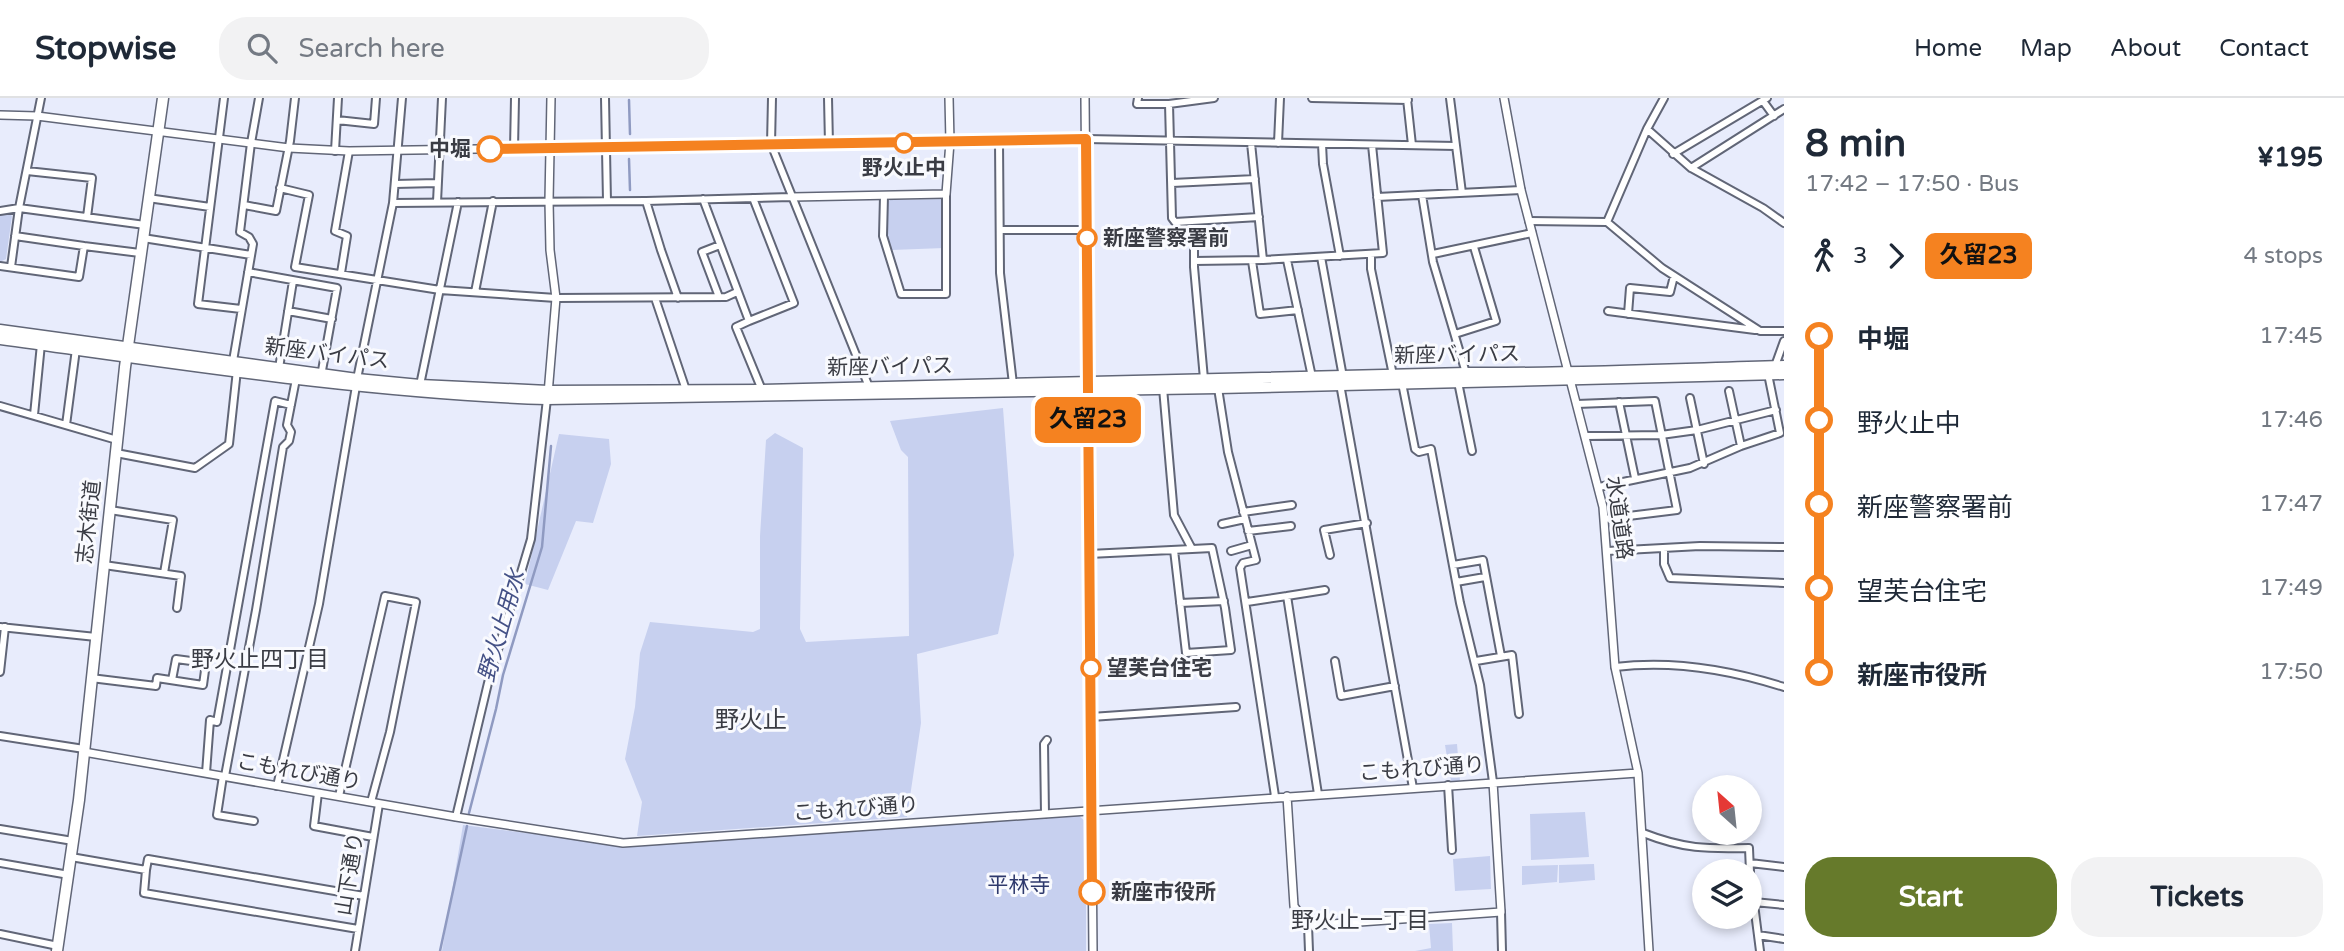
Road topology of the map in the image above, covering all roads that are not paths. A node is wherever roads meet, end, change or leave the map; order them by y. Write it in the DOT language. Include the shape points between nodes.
graph roads {
  1 [pos="41,98"];
  2 [pos="163,98"];
  3 [pos="223,98"];
  4 [pos="259,98"];
  5 [pos="295,98"];
  6 [pos="338,98"];
  7 [pos="376,98"];
  8 [pos="402,98"];
  9 [pos="442,98"];
  10 [pos="515,98"];
  11 [pos="551,98"];
  12 [pos="605,98"];
  13 [pos="772,98"];
  14 [pos="828,98"];
  15 [pos="949,98"];
  16 [pos="1086,98"];
  17 [pos="1138,98"];
  18 [pos="1214,98"];
  19 [pos="1280,98"];
  20 [pos="1312,98"];
  21 [pos="1450,98"];
  22 [pos="1504,98"];
  23 [pos="1664,98"];
  24 [pos="1194,99"];
  25 [pos="1407,99"];
  26 [pos="1765,99"];
  27 [pos="1169,104"];
  28 [pos="1784,109"];
  29 [pos="0,115"];
  30 [pos="37,116"];
  31 [pos="1774,116"];
  32 [pos="337,120"];
  33 [pos="1647,128"];
  34 [pos="158,131"];
  35 [pos="219,139"];
  36 [pos="1086,139"];
  37 [pos="999,141"];
  38 [pos="1169,141"];
  39 [pos="950,142"];
  40 [pos="251,143"];
  41 [pos="1251,143"];
  42 [pos="1278,143"];
  43 [pos="771,144"];
  44 [pos="829,144"];
  45 [pos="1322,144"];
  46 [pos="1372,145"];
  47 [pos="1412,145"];
  48 [pos="1456,146"];
  49 [pos="606,147"];
  50 [pos="289,148"];
  51 [pos="550,148"];
  52 [pos="514,149"];
  53 [pos="335,150"];
  54 [pos="440,150"];
  55 [pos="349,151"];
  56 [pos="399,151"];
  57 [pos="1672,153"];
  58 [pos="1691,168"];
  59 [pos="27,171"];
  60 [pos="1255,179"];
  61 [pos="438,183"];
  62 [pos="1172,183"];
  63 [pos="395,184"];
  64 [pos="280,188"];
  65 [pos="1521,190"];
  66 [pos="1462,193"];
  67 [pos="946,194"];
  68 [pos="1422,195"];
  69 [pos="884,196"];
  70 [pos="792,197"];
  71 [pos="1377,197"];
  72 [pos="148,198"];
  73 [pos="753,198"];
  74 [pos="703,200"];
  75 [pos="493,201"];
  76 [pos="548,201"];
  77 [pos="607,201"];
  78 [pos="646,201"];
  79 [pos="393,202"];
  80 [pos="436,202"];
  81 [pos="458,202"];
  82 [pos="244,205"];
  83 [pos="210,207"];
  84 [pos="19,208"];
  85 [pos="0,211"];
  86 [pos="87,217"];
  87 [pos="1259,217"];
  88 [pos="1529,221"];
  89 [pos="1607,222"];
  90 [pos="1784,223"];
  91 [pos="145,225"];
  92 [pos="1000,230"];
  93 [pos="1087,230"];
  94 [pos="1532,233"];
  95 [pos="15,236"];
  96 [pos="143,237"];
  97 [pos="1194,237"];
  98 [pos="720,245"];
  99 [pos="84,246"];
  100 [pos="205,247"];
  101 [pos="1474,247"];
  102 [pos="140,253"];
  103 [pos="1371,254"];
  104 [pos="1433,254"];
  105 [pos="251,255"];
  106 [pos="1340,256"];
  107 [pos="1321,257"];
  108 [pos="1263,260"];
  109 [pos="1287,260"];
  110 [pos="1194,261"];
  111 [pos="1252,261"];
  112 [pos="0,266"];
  113 [pos="11,267"];
  114 [pos="248,272"];
  115 [pos="341,273"];
  116 [pos="1674,275"];
  117 [pos="293,281"];
  118 [pos="378,281"];
  119 [pos="440,290"];
  120 [pos="475,292"];
  121 [pos="737,292"];
  122 [pos="719,297"];
  123 [pos="556,298"];
  124 [pos="655,298"];
  125 [pos="678,298"];
  126 [pos="241,309"];
  127 [pos="1297,310"];
  128 [pos="288,311"];
  129 [pos="1608,311"];
  130 [pos="1628,314"];
  131 [pos="332,319"];
  132 [pos="749,321"];
  133 [pos="0,330"];
  134 [pos="1760,331"];
  135 [pos="1784,331"];
  136 [pos="1455,334"];
  137 [pos="0,339"];
  138 [pos="1784,341"];
  139 [pos="41,344"];
  140 [pos="76,349"];
  141 [pos="127,351"];
  142 [pos="235,366"];
  143 [pos="279,368"];
  144 [pos="1776,369"];
  145 [pos="1466,373"];
  146 [pos="1784,374"];
  147 [pos="1393,375"];
  148 [pos="1312,377"];
  149 [pos="1571,377"];
  150 [pos="320,378"];
  151 [pos="296,379"];
  152 [pos="1204,379"];
  153 [pos="1342,380"];
  154 [pos="356,382"];
  155 [pos="1458,382"];
  156 [pos="1402,383"];
  157 [pos="1013,384"];
  158 [pos="420,385"];
  159 [pos="1088,386"];
  160 [pos="869,387"];
  161 [pos="1163,388"];
  162 [pos="1218,388"];
  163 [pos="686,390"];
  164 [pos="762,390"];
  165 [pos="1729,391"];
  166 [pos="548,395"];
  167 [pos="1690,398"];
  168 [pos="1619,402"];
  169 [pos="1577,404"];
  170 [pos="291,405"];
  171 [pos="0,406"];
  172 [pos="1776,410"];
  173 [pos="34,415"];
  174 [pos="1736,421"];
  175 [pos="66,425"];
  176 [pos="1697,430"];
  177 [pos="1626,435"];
  178 [pos="1586,436"];
  179 [pos="1661,436"];
  180 [pos="117,440"];
  181 [pos="1741,446"];
  182 [pos="1472,451"];
  183 [pos="116,453"];
  184 [pos="1704,464"];
  185 [pos="1670,472"];
  186 [pos="1635,478"];
  187 [pos="1599,487"];
  188 [pos="1292,505"];
  189 [pos="110,510"];
  190 [pos="1244,516"];
  191 [pos="1604,519"];
  192 [pos="1367,523"];
  193 [pos="1222,524"];
  194 [pos="1291,526"];
  195 [pos="1248,531"];
  196 [pos="1252,545"];
  197 [pos="1784,547"];
  198 [pos="1664,548"];
  199 [pos="1174,550"];
  200 [pos="1192,550"];
  201 [pos="1231,551"];
  202 [pos="1607,551"];
  203 [pos="1090,554"];
  204 [pos="1330,555"];
  205 [pos="104,565"];
  206 [pos="1453,565"];
  207 [pos="164,573"];
  208 [pos="1485,577"];
  209 [pos="1456,582"];
  210 [pos="1784,583"];
  211 [pos="1325,590"];
  212 [pos="1287,596"];
  213 [pos="1224,601"];
  214 [pos="1247,602"];
  215 [pos="1180,603"];
  216 [pos="239,607"];
  217 [pos="177,608"];
  218 [pos="256,610"];
  219 [pos="3,627"];
  220 [pos="96,637"];
  221 [pos="1501,656"];
  222 [pos="1335,661"];
  223 [pos="1476,661"];
  224 [pos="1615,667"];
  225 [pos="0,671"];
  226 [pos="91,678"];
  227 [pos="172,680"];
  228 [pos="1395,686"];
  229 [pos="1784,687"];
  230 [pos="1237,707"];
  231 [pos="1519,714"];
  232 [pos="1091,717"];
  233 [pos="0,736"];
  234 [pos="1047,740"];
  235 [pos="84,750"];
  236 [pos="206,773"];
  237 [pos="1638,773"];
  238 [pos="224,776"];
  239 [pos="1493,782"];
  240 [pos="1448,785"];
  241 [pos="277,786"];
  242 [pos="1413,788"];
  243 [pos="318,793"];
  244 [pos="1318,794"];
  245 [pos="339,796"];
  246 [pos="1275,796"];
  247 [pos="1287,796"];
  248 [pos="375,803"];
  249 [pos="1093,811"];
  250 [pos="1045,814"];
  251 [pos="456,817"];
  252 [pos="254,821"];
  253 [pos="0,829"];
  254 [pos="1643,832"];
  255 [pos="373,837"];
  256 [pos="73,841"];
  257 [pos="1452,850"];
  258 [pos="71,857"];
  259 [pos="1750,859"];
  260 [pos="0,863"];
  261 [pos="1762,864"];
  262 [pos="1784,867"];
  263 [pos="146,870"];
  264 [pos="69,875"];
  265 [pos="364,896"];
  266 [pos="1762,903"];
  267 [pos="1784,905"];
  268 [pos="1501,912"];
  269 [pos="1308,925"];
  270 [pos="358,929"];
  271 [pos="1757,929"];
  272 [pos="0,934"];
  273 [pos="1758,935"];
  274 [pos="1784,939"];
  275 [pos="58,948"];
  276 [pos="355,951"];
  277 [pos="1093,951"];
  278 [pos="1309,951"];
  279 [pos="1502,951"];
  280 [pos="1649,951"];
  281 [pos="1760,951"];
  1 -- 30 [label="street"];
  2 -- 34 [label="main road, 志木街道"];
  3 -- 35 [label="street"];
  4 -- 40 [label="street"];
  5 -- 50 [label="street"];
  6 -- 32 [label="street"];
  7 -- 32 [label="street" via="374,124"];
  8 -- 56 [label="street"];
  9 -- 54 [label="street"];
  10 -- 52 [label="street"];
  11 -- 51 [label="street"];
  12 -- 49 [label="street"];
  13 -- 43 [label="street"];
  14 -- 44 [label="street"];
  15 -- 39 [label="street"];
  16 -- 36 [label="street"];
  17 -- 27 [label="street" via="1137,104"];
  18 -- 24 [label="street"];
  19 -- 42 [label="street"];
  20 -- 25 [label="street"];
  21 -- 48 [label="street"];
  22 -- 65 [label="street, 水道道路"];
  23 -- 33 [label="street"];
  24 -- 27 [label="street"];
  25 -- 47 [label="street"];
  26 -- 31 [label="street"];
  26 -- 57 [label="street"];
  27 -- 38 [label="street"];
  28 -- 31 [label="street"];
  29 -- 30 [label="street"];
  30 -- 34 [label="street"];
  30 -- 59 [label="street"];
  31 -- 58 [label="street"];
  32 -- 53 [label="street"];
  33 -- 57 [label="street"];
  33 -- 89 [label="street"];
  34 -- 35 [label="street"];
  34 -- 72 [label="main road, 志木街道"];
  35 -- 40 [label="street"];
  35 -- 83 [label="street"];
  36 -- 37 [label="street"];
  36 -- 38 [label="street"];
  36 -- 93 [label="street"];
  37 -- 39 [label="street"];
  37 -- 92 [label="street"];
  38 -- 41 [label="street"];
  38 -- 62 [label="street"];
  39 -- 44 [label="street"];
  39 -- 67 [label="street"];
  40 -- 50 [label="street"];
  40 -- 82 [label="street"];
  41 -- 42 [label="street"];
  41 -- 60 [label="street"];
  42 -- 45 [label="street"];
  43 -- 44 [label="street"];
  43 -- 49 [label="street"];
  43 -- 70 [label="street"];
  45 -- 46 [label="street"];
  45 -- 106 [label="street"];
  46 -- 47 [label="street"];
  46 -- 71 [label="street"];
  47 -- 48 [label="street"];
  48 -- 66 [label="street"];
  49 -- 51 [label="street"];
  49 -- 77 [label="street"];
  50 -- 53 [label="street"];
  50 -- 64 [label="street"];
  51 -- 52 [label="street"];
  51 -- 76 [label="street"];
  52 -- 54 [label="street"];
  53 -- 55 [label="street"];
  54 -- 56 [label="street"];
  54 -- 61 [label="street"];
  55 -- 56 [label="street"];
  55 -- 115 [label="street" via="335,231 347,236"];
  56 -- 63 [label="street"];
  57 -- 58 [label="street"];
  58 -- 90 [label="street"];
  59 -- 84 [label="street"];
  59 -- 86 [label="street" via="92,178"];
  60 -- 62 [label="street"];
  60 -- 87 [label="street"];
  61 -- 63 [label="street"];
  61 -- 80 [label="street"];
  62 -- 87 [label="street" via="1175,222"];
  63 -- 79 [label="street"];
  64 -- 82 [label="street" via="276,211"];
  64 -- 115 [label="street" via="309,195 295,267"];
  65 -- 66 [label="street"];
  65 -- 88 [label="street, 水道道路"];
  66 -- 68 [label="street"];
  67 -- 69 [label="street"];
  67 -- 69 [label="street" via="946,294 901,294 883,236"];
  68 -- 71 [label="street"];
  68 -- 104 [label="street"];
  69 -- 70 [label="street"];
  70 -- 73 [label="street"];
  70 -- 160 [label="street"];
  71 -- 103 [label="street" via="1383,253"];
  72 -- 83 [label="street"];
  72 -- 91 [label="main road, 志木街道"];
  73 -- 74 [label="street"];
  73 -- 132 [label="street" via="794,303"];
  74 -- 78 [label="street"];
  74 -- 98 [label="street"];
  75 -- 76 [label="street"];
  75 -- 81 [label="street"];
  75 -- 120 [label="street"];
  76 -- 77 [label="street"];
  76 -- 123 [label="street"];
  77 -- 78 [label="street"];
  78 -- 125 [label="street"];
  79 -- 80 [label="street"];
  79 -- 118 [label="street"];
  80 -- 81 [label="street"];
  81 -- 119 [label="street"];
  82 -- 105 [label="street" via="240,232 253,244"];
  83 -- 100 [label="street"];
  84 -- 85 [label="street"];
  84 -- 86 [label="street"];
  84 -- 95 [label="street"];
  86 -- 91 [label="street"];
  87 -- 108 [label="street"];
  88 -- 89 [label="street"];
  88 -- 94 [label="street, 水道道路"];
  89 -- 116 [label="street"];
  91 -- 96 [label="main road, 志木街道"];
  92 -- 93 [label="street"];
  92 -- 157 [label="street" via="1000,273"];
  93 -- 159 [label="street"];
  94 -- 101 [label="street"];
  94 -- 149 [label="street, 水道道路"];
  95 -- 99 [label="street"];
  95 -- 113 [label="street"];
  96 -- 100 [label="street"];
  96 -- 102 [label="main road, 志木街道"];
  97 -- 110 [label="street"];
  98 -- 121 [label="street"];
  98 -- 122 [label="street" via="702,252"];
  99 -- 102 [label="street"];
  99 -- 113 [label="street" via="79,277"];
  100 -- 105 [label="street"];
  100 -- 126 [label="street" via="198,304"];
  101 -- 104 [label="street"];
  101 -- 136 [label="street" via="1496,321"];
  102 -- 141 [label="main road, 志木街道"];
  103 -- 106 [label="street"];
  103 -- 147 [label="street"];
  104 -- 136 [label="street"];
  105 -- 114 [label="street"];
  106 -- 107 [label="street"];
  107 -- 109 [label="street"];
  107 -- 153 [label="street"];
  108 -- 109 [label="street"];
  108 -- 111 [label="street"];
  109 -- 127 [label="street"];
  110 -- 111 [label="street"];
  110 -- 152 [label="street"];
  111 -- 127 [label="street" via="1260,313"];
  112 -- 113 [label="street"];
  114 -- 117 [label="street"];
  114 -- 126 [label="street"];
  115 -- 118 [label="street"];
  116 -- 130 [label="street" via="1670,292 1630,288"];
  116 -- 134 [label="street"];
  117 -- 128 [label="street"];
  117 -- 131 [label="street" via="337,288"];
  118 -- 119 [label="street"];
  118 -- 154 [label="street"];
  119 -- 120 [label="street"];
  119 -- 158 [label="street"];
  120 -- 123 [label="street"];
  121 -- 122 [label="street"];
  121 -- 132 [label="street"];
  122 -- 125 [label="street"];
  123 -- 124 [label="street"];
  123 -- 166 [label="street"];
  124 -- 125 [label="street"];
  124 -- 163 [label="street"];
  126 -- 142 [label="street"];
  127 -- 148 [label="street"];
  128 -- 131 [label="street"];
  128 -- 143 [label="street"];
  129 -- 130 [label="street"];
  130 -- 134 [label="street"];
  131 -- 150 [label="street"];
  132 -- 164 [label="street" via="736,327"];
  133 -- 141 [label="main road, 新座バイパス"];
  134 -- 135 [label="street"];
  136 -- 145 [label="street"];
  137 -- 139 [label="main road, 新座バイパス"];
  138 -- 144 [label="street"];
  139 -- 140 [label="main road, 新座バイパス"];
  139 -- 173 [label="street"];
  140 -- 141 [label="main road, 新座バイパス"];
  140 -- 175 [label="street"];
  141 -- 142 [label="main road, 新座バイパス"];
  141 -- 180 [label="main road, 志木街道"];
  142 -- 143 [label="main road, 新座バイパス"];
  142 -- 151 [label="main road, 新座バイパス"];
  142 -- 183 [label="street" via="229,444 195,468"];
  143 -- 150 [label="main road, 新座バイパス"];
  144 -- 146 [label="main road, 新座バイパス"];
  144 -- 149 [label="main road, 新座バイパス"];
  144 -- 172 [label="street"];
  145 -- 147 [label="main road, 新座バイパス"];
  145 -- 149 [label="main road, 新座バイパス"];
  147 -- 153 [label="main road, 新座バイパス"];
  148 -- 152 [label="main road, 新座バイパス"];
  148 -- 153 [label="main road, 新座バイパス"];
  149 -- 155 [label="main road, 新座バイパス"];
  149 -- 169 [label="street, 水道道路"];
  150 -- 151 [label="main road, 新座バイパス"];
  150 -- 154 [label="main road, 新座バイパス"];
  151 -- 170 [label="street"];
  152 -- 159 [label="main road, 新座バイパス"];
  153 -- 156 [label="main road, 新座バイパス"];
  153 -- 162 [label="main road, 新座バイパス"];
  153 -- 192 [label="street"];
  154 -- 158 [label="main road, 新座バイパス"];
  154 -- 166 [label="main road, 新座バイパス" via="459,395"];
  154 -- 241 [label="street" via="319,604"];
  155 -- 156 [label="main road, 新座バイパス"];
  155 -- 182 [label="street"];
  156 -- 206 [label="street" via="1415,449 1431,449"];
  157 -- 159 [label="main road, 新座バイパス"];
  157 -- 160 [label="main road, 新座バイパス"];
  158 -- 166 [label="main road, 新座バイパス"];
  159 -- 161 [label="main road, 新座バイパス"];
  159 -- 166 [label="main road, 新座バイパス"];
  159 -- 203 [label="street"];
  160 -- 164 [label="main road, 新座バイパス"];
  161 -- 162 [label="main road, 新座バイパス"];
  161 -- 200 [label="street" via="1174,515"];
  162 -- 190 [label="street"];
  163 -- 164 [label="main road, 新座バイパス"];
  163 -- 166 [label="main road, 新座バイパス"];
  165 -- 174 [label="street"];
  166 -- 251 [label="street" via="531,539 488,683"];
  167 -- 176 [label="street"];
  168 -- 169 [label="street"];
  168 -- 177 [label="street"];
  168 -- 179 [label="street" via="1654,401"];
  169 -- 178 [label="street, 水道道路"];
  170 -- 216 [label="street" via="275,401"];
  170 -- 218 [label="street" via="287,425 291,432 283,447"];
  171 -- 173 [label="street"];
  172 -- 174 [label="street"];
  172 -- 181 [label="street" via="1780,433"];
  173 -- 175 [label="street"];
  174 -- 176 [label="street"];
  174 -- 181 [label="street"];
  175 -- 180 [label="street"];
  176 -- 179 [label="street"];
  176 -- 184 [label="street"];
  177 -- 178 [label="street"];
  177 -- 179 [label="street"];
  177 -- 186 [label="street"];
  178 -- 187 [label="street, 水道道路"];
  179 -- 185 [label="street"];
  180 -- 183 [label="main road, 志木街道"];
  181 -- 184 [label="street"];
  183 -- 189 [label="main road, 志木街道"];
  184 -- 185 [label="street"];
  185 -- 186 [label="street"];
  185 -- 191 [label="street" via="1677,510"];
  186 -- 187 [label="street"];
  187 -- 191 [label="street, 水道道路"];
  188 -- 190 [label="street"];
  189 -- 205 [label="main road, 志木街道"];
  189 -- 207 [label="street" via="173,520"];
  190 -- 193 [label="street"];
  190 -- 195 [label="street"];
  191 -- 202 [label="street, 水道道路"];
  192 -- 204 [label="street" via="1324,530"];
  192 -- 228 [label="street"];
  194 -- 195 [label="street"];
  195 -- 196 [label="street"];
  196 -- 201 [label="street"];
  196 -- 214 [label="street" via="1256,560 1240,568"];
  197 -- 198 [label="street"];
  198 -- 202 [label="street"];
  198 -- 210 [label="street" via="1670,578"];
  199 -- 200 [label="street"];
  199 -- 203 [label="street"];
  199 -- 215 [label="street"];
  200 -- 213 [label="street" via="1212,548"];
  202 -- 224 [label="street, 水道道路"];
  203 -- 232 [label="street"];
  205 -- 207 [label="street"];
  205 -- 220 [label="main road, 志木街道"];
  206 -- 208 [label="street" via="1483,560"];
  206 -- 209 [label="street"];
  207 -- 217 [label="street" via="181,576"];
  208 -- 209 [label="street"];
  208 -- 221 [label="street"];
  209 -- 223 [label="street"];
  211 -- 212 [label="street"];
  212 -- 214 [label="street"];
  212 -- 244 [label="street"];
  213 -- 215 [label="street"];
  213 -- 215 [label="street" via="1231,650 1186,653"];
  214 -- 246 [label="street"];
  216 -- 218 [label="street"];
  216 -- 236 [label="street" via="217,722 210,720"];
  218 -- 238 [label="street"];
  219 -- 220 [label="street"];
  219 -- 225 [label="street"];
  220 -- 226 [label="main road, 志木街道"];
  221 -- 223 [label="street"];
  221 -- 231 [label="street" via="1513,655"];
  222 -- 228 [label="street" via="1341,696"];
  223 -- 239 [label="street"];
  224 -- 229 [label="street" via="1712,668"];
  224 -- 237 [label="street, 水道道路"];
  226 -- 227 [label="street" via="156,686 158,678"];
  226 -- 235 [label="main road, 志木街道"];
  227 -- 227 [label="street" via="203,685 206,663 176,659"];
  228 -- 242 [label="street"];
  230 -- 232 [label="street"];
  232 -- 249 [label="street"];
  233 -- 235 [label="street"];
  234 -- 250 [label="street"];
  235 -- 236 [label="street, こもれび通り"];
  235 -- 256 [label="main road, 志木街道"];
  236 -- 238 [label="street, こもれび通り"];
  237 -- 239 [label="street, こもれび通り"];
  237 -- 254 [label="street, 水道道路"];
  238 -- 241 [label="street, こもれび通り"];
  238 -- 252 [label="street" via="217,814"];
  239 -- 240 [label="street, こもれび通り"];
  239 -- 268 [label="street"];
  240 -- 242 [label="street, こもれび通り"];
  240 -- 257 [label="street"];
  241 -- 243 [label="street, こもれび通り"];
  242 -- 244 [label="street, こもれび通り"];
  243 -- 245 [label="street, こもれび通り"];
  243 -- 255 [label="street" via="314,826"];
  244 -- 247 [label="street, こもれび通り"];
  245 -- 248 [label="street, こもれび通り"];
  245 -- 248 [label="street, 山下通り" via="385,596 416,602"];
  246 -- 247 [label="street, こもれび通り"];
  246 -- 249 [label="street, こもれび通り"];
  247 -- 269 [label="street" via="1294,906"];
  248 -- 251 [label="street, こもれび通り"];
  248 -- 255 [label="street, 山下通り"];
  249 -- 250 [label="street, こもれび通り"];
  249 -- 277 [label="street"];
  250 -- 251 [label="street, こもれび通り" via="622,843"];
  253 -- 256 [label="street"];
  254 -- 259 [label="street" via="1670,844 1699,849 1749,848"];
  254 -- 280 [label="street, 水道道路"];
  255 -- 265 [label="street, 山下通り"];
  256 -- 258 [label="main road, 志木街道"];
  258 -- 263 [label="street"];
  258 -- 264 [label="main road, 志木街道"];
  260 -- 264 [label="street"];
  261 -- 262 [label="street"];
  263 -- 265 [label="street" via="148,859"];
  263 -- 270 [label="street" via="144,893"];
  264 -- 275 [label="main road, 志木街道"];
  265 -- 270 [label="street, 山下通り"];
  266 -- 267 [label="street"];
  268 -- 269 [label="street"];
  268 -- 279 [label="street"];
  269 -- 278 [label="street"];
  270 -- 276 [label="street, 山下通り"];
  271 -- 273 [label="street"];
  272 -- 275 [label="street"];
  273 -- 274 [label="street"];
  273 -- 281 [label="street"];
}
